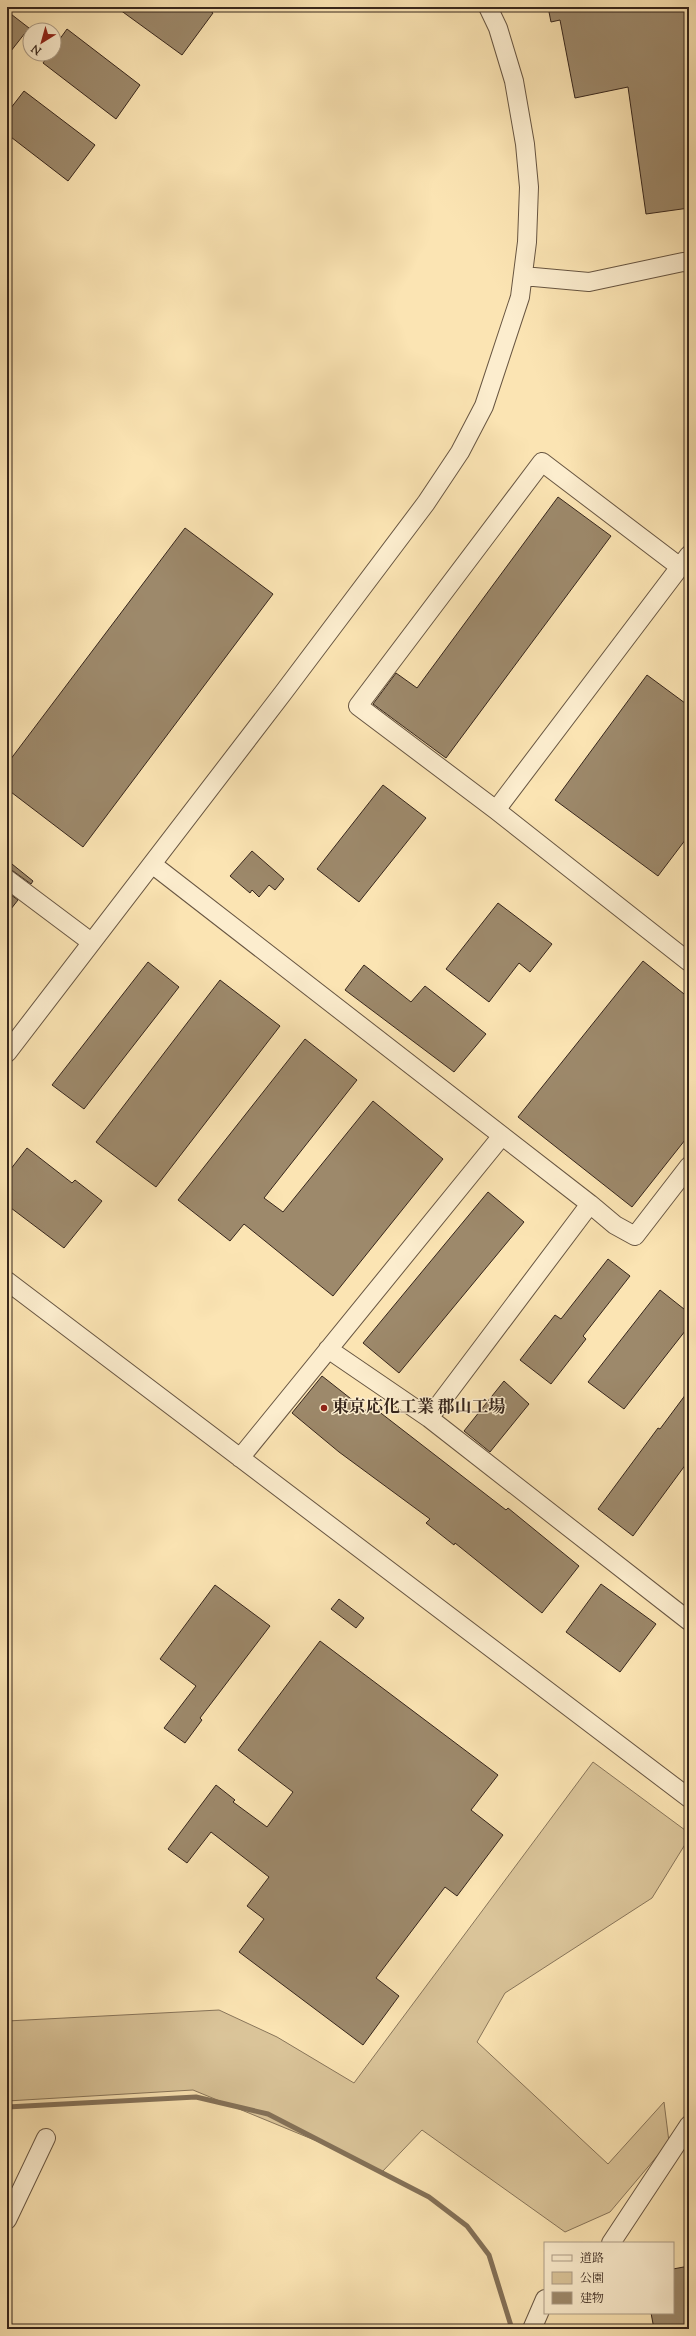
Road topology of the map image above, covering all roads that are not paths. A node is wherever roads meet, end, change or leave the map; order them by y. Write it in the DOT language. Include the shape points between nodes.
graph roads {
  1 [pos="488,7"];
  2 [pos="689,263"];
  3 [pos="523,276"];
  4 [pos="684,561"];
  5 [pos="496,810"];
  6 [pos="152,864"];
  7 [pos="7,879"];
  8 [pos="91,942"];
  9 [pos="689,962"];
  10 [pos="7,1053"];
  11 [pos="501,1137"];
  12 [pos="689,1166"];
  13 [pos="590,1204"];
  14 [pos="7,1281"];
  15 [pos="328,1349"];
  16 [pos="428,1418"];
  17 [pos="240,1458"];
  18 [pos="689,1621"];
  19 [pos="689,1798"];
  20 [pos="689,2125"];
  21 [pos="46,2138"];
  22 [pos="7,2220"];
  23 [pos="612,2242"];
  24 [pos="544,2301"];
  25 [pos="532,2329"];
  1 -- 3 [label="street" via="498,28 514,81 524,144 529,187"];
  2 -- 3 [label="street" via="683,262 589,282"];
  3 -- 6 [label="street" via="520,297 484,406 460,452 421,509"];
  4 -- 5 [label="street"];
  4 -- 5 [label="street" via="542,462 358,706"];
  5 -- 9 [label="street"];
  6 -- 8 [label="street"];
  6 -- 11 [label="street"];
  7 -- 8 [label="street"];
  8 -- 10 [label="street"];
  11 -- 13 [label="street"];
  11 -- 15 [label="street"];
  12 -- 13 [label="street" via="635,1236 614,1225"];
  13 -- 16 [label="street"];
  14 -- 17 [label="street"];
  15 -- 16 [label="street"];
  15 -- 17 [label="street"];
  16 -- 18 [label="street"];
  17 -- 19 [label="street"];
  20 -- 23 [label="street"];
  21 -- 22 [label="street"];
  24 -- 25 [label="street"];
}
